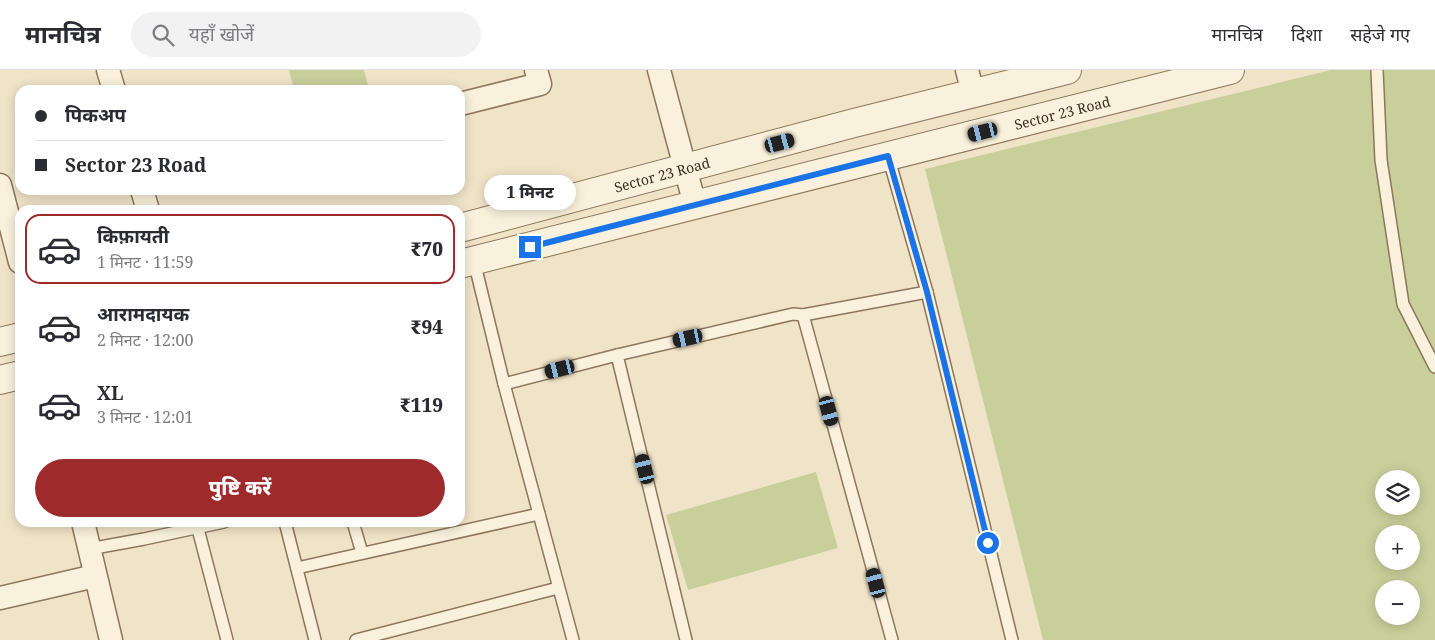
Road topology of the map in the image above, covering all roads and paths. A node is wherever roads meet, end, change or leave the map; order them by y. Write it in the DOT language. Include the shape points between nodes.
graph roads {
  1 [pos="108,70"];
  2 [pos="536,70"];
  3 [pos="659,70"];
  4 [pos="1067,70"];
  5 [pos="1230,70"];
  6 [pos="1377,70"];
  7 [pos="970,81"];
  8 [pos="112,85"];
  9 [pos="465,103"];
  10 [pos="888,156"];
  11 [pos="686,168"];
  12 [pos="0,185"];
  13 [pos="695,205"];
  14 [pos="4,222"];
  15 [pos="465,227"];
  16 [pos="15,250"];
  17 [pos="467,262"];
  18 [pos="927,292"];
  19 [pos="803,316"];
  20 [pos="15,338"];
  21 [pos="0,342"];
  22 [pos="617,355"];
  23 [pos="1435,368"];
  24 [pos="15,376"];
  25 [pos="0,380"];
  26 [pos="504,384"];
  27 [pos="539,514"];
  28 [pos="465,526"];
  29 [pos="85,527"];
  30 [pos="205,527"];
  31 [pos="286,527"];
  32 [pos="354,527"];
  33 [pos="450,528"];
  34 [pos="198,529"];
  35 [pos="89,549"];
  36 [pos="362,553"];
  37 [pos="297,568"];
  38 [pos="95,576"];
  39 [pos="558,588"];
  40 [pos="0,598"];
  41 [pos="111,640"];
  42 [pos="227,640"];
  43 [pos="315,640"];
  44 [pos="356,640"];
  45 [pos="572,640"];
  46 [pos="686,640"];
  47 [pos="892,640"];
  48 [pos="1012,640"];
  1 -- 8 [label="street"];
  2 -- 9 [label="street" via="540,84"];
  3 -- 11 [label="street"];
  4 -- 7 [label="street, Sector 23 Road"];
  5 -- 10 [label="street, Sector 23 Road"];
  6 -- 23 [label="lane" via="1381,160 1403,304"];
  7 -- 11 [label="street, Sector 23 Road"];
  10 -- 13 [label="street, Sector 23 Road"];
  10 -- 18 [label="lane"];
  11 -- 13 [label="street"];
  11 -- 15 [label="street, Sector 23 Road"];
  12 -- 14 [label="street"];
  13 -- 17 [label="street, Sector 23 Road"];
  14 -- 16 [label="street"];
  17 -- 26 [label="lane"];
  18 -- 19 [label="lane"];
  18 -- 48 [label="lane"];
  19 -- 22 [label="lane" via="797,313"];
  19 -- 47 [label="lane"];
  20 -- 21 [label="street"];
  22 -- 26 [label="lane"];
  22 -- 46 [label="lane"];
  24 -- 25 [label="street"];
  26 -- 27 [label="lane"];
  27 -- 28 [label="lane"];
  27 -- 39 [label="lane"];
  29 -- 35 [label="street"];
  30 -- 34 [label="lane"];
  31 -- 37 [label="lane"];
  32 -- 36 [label="lane"];
  33 -- 36 [label="lane"];
  34 -- 35 [label="lane"];
  34 -- 42 [label="lane"];
  35 -- 38 [label="street"];
  36 -- 37 [label="lane"];
  37 -- 43 [label="lane"];
  38 -- 40 [label="street"];
  38 -- 41 [label="street"];
  39 -- 44 [label="lane"];
  39 -- 45 [label="lane"];
}
